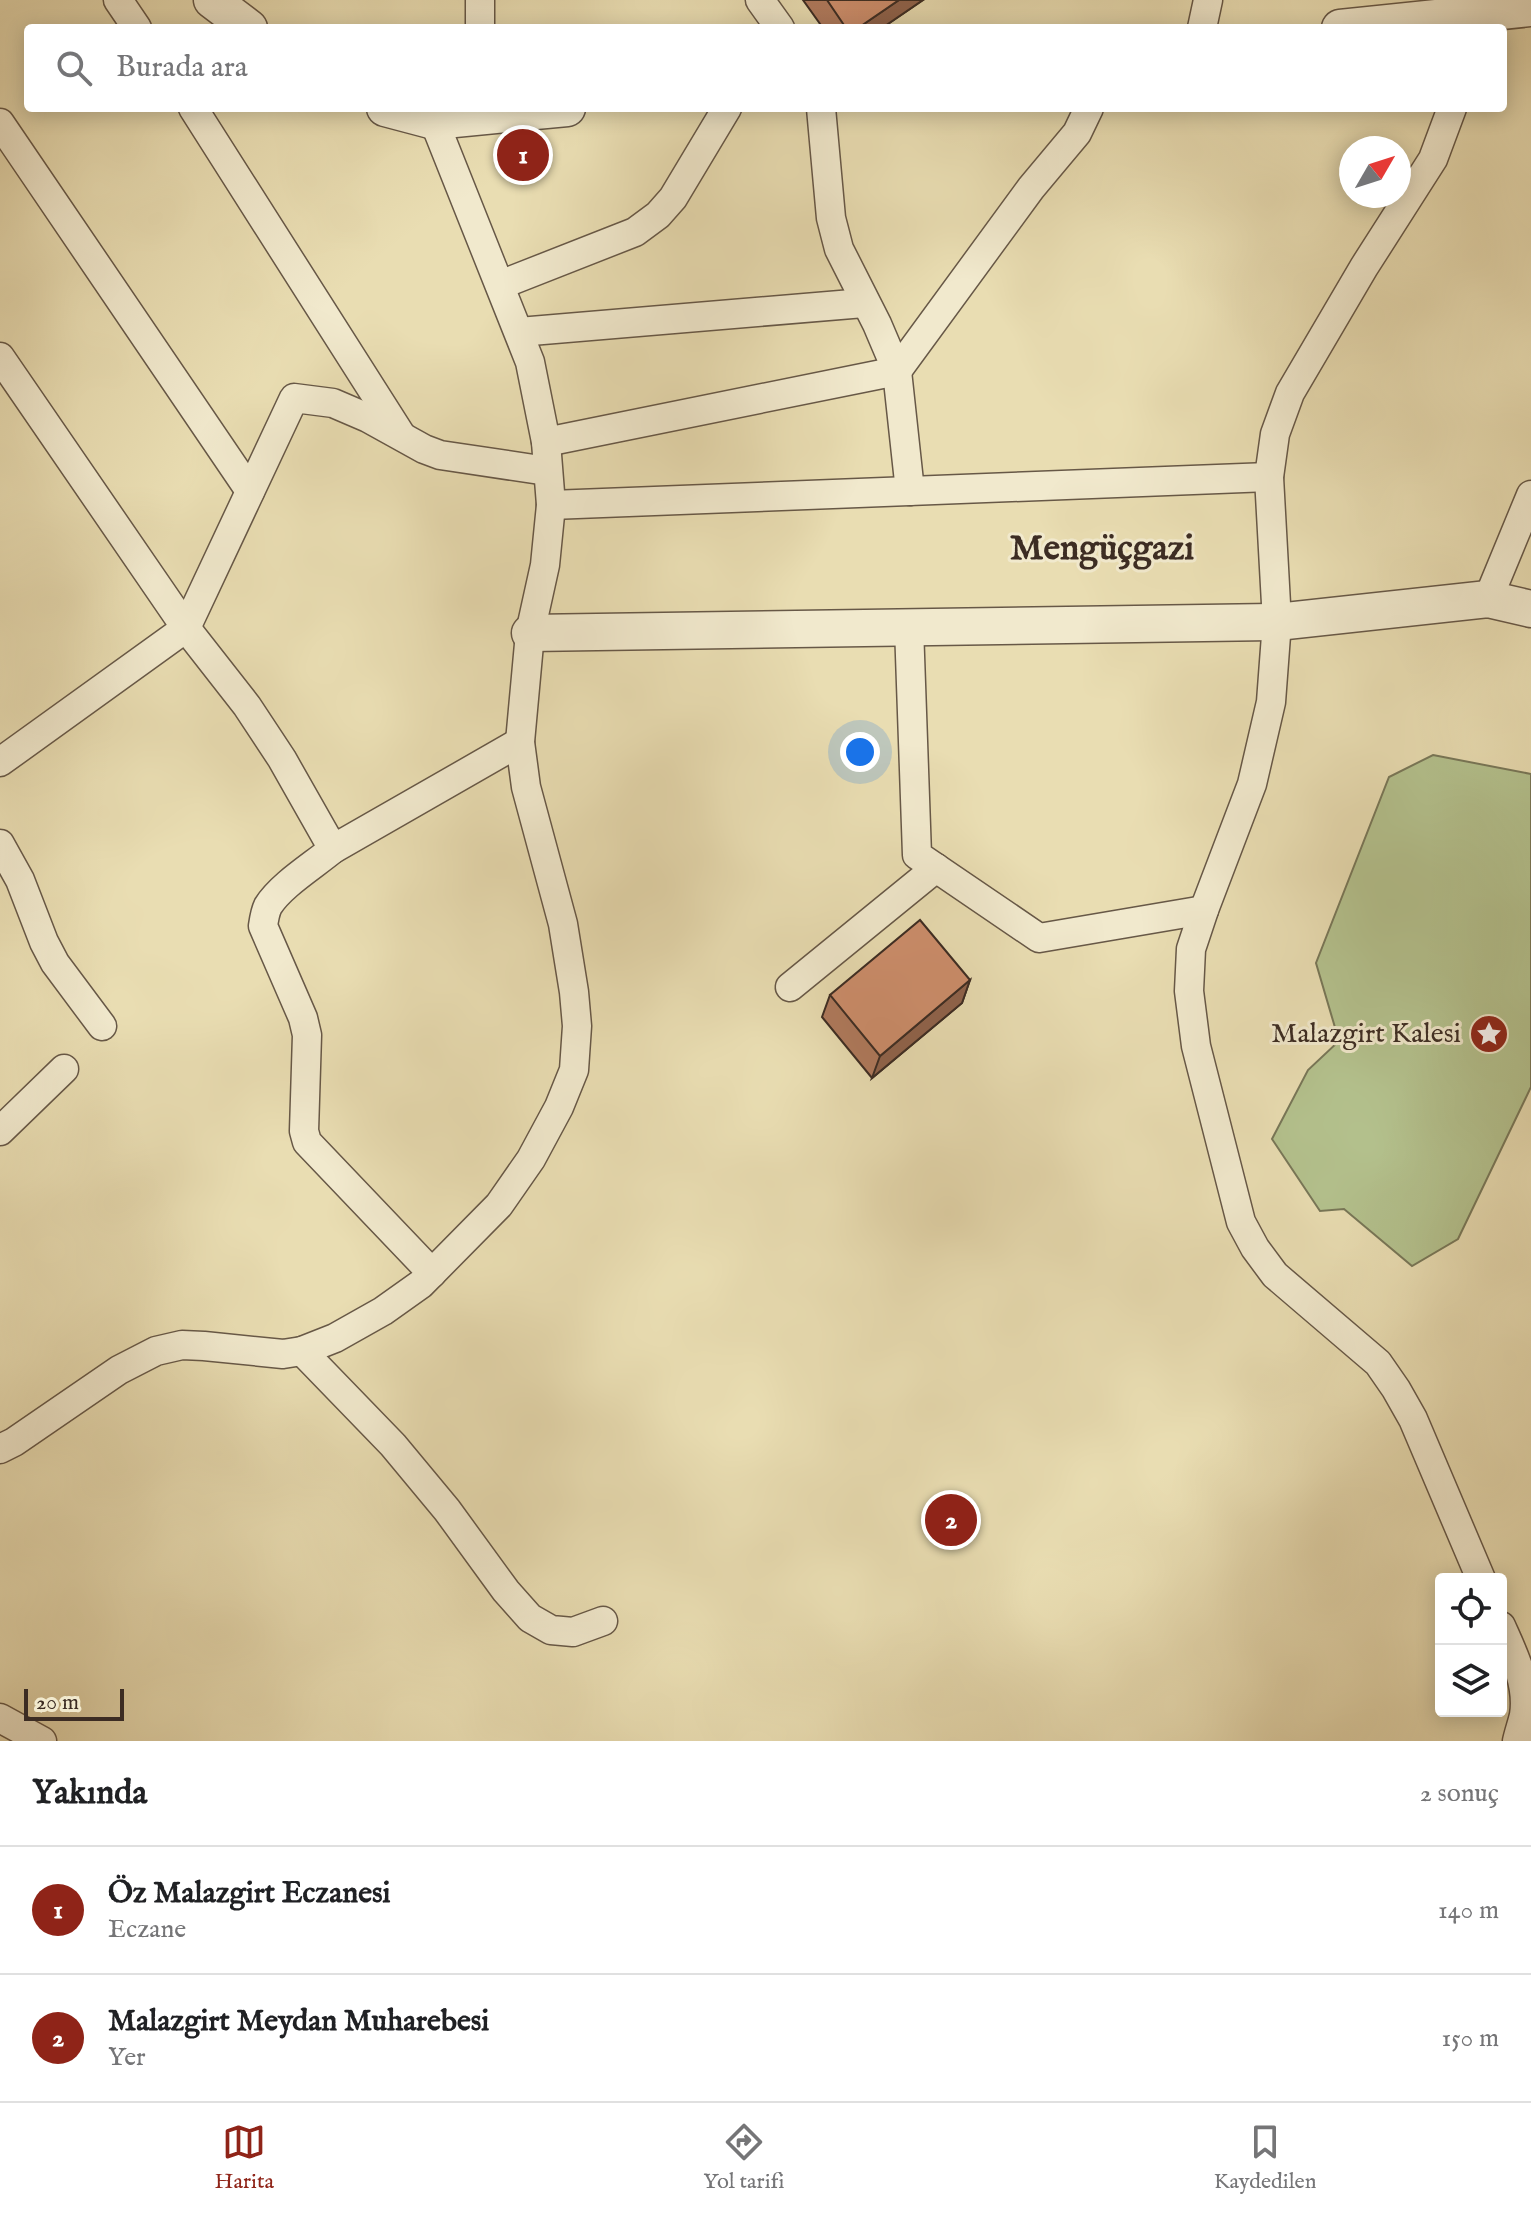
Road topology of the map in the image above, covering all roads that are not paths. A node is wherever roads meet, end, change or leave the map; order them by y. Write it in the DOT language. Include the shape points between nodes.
graph roads {
  1 [pos="118,0"];
  2 [pos="212,0"];
  3 [pos="480,0"];
  4 [pos="760,0"];
  5 [pos="1208,0"];
  6 [pos="1512,6"];
  7 [pos="1459,22"];
  8 [pos="134,24"];
  9 [pos="244,24"];
  10 [pos="480,24"];
  11 [pos="777,24"];
  12 [pos="1203,24"];
  13 [pos="1419,24"];
  14 [pos="196,112"];
  15 [pos="216,112"];
  16 [pos="400,112"];
  17 [pos="479,112"];
  18 [pos="725,112"];
  19 [pos="821,112"];
  20 [pos="1087,112"];
  21 [pos="1451,112"];
  22 [pos="434,121"];
  23 [pos="0,123"];
  24 [pos="213,136"];
  25 [pos="500,285"];
  26 [pos="864,303"];
  27 [pos="519,332"];
  28 [pos="0,357"];
  29 [pos="362,371"];
  30 [pos="897,371"];
  31 [pos="333,403"];
  32 [pos="404,439"];
  33 [pos="546,442"];
  34 [pos="547,471"];
  35 [pos="1269,477"];
  36 [pos="250,491"];
  37 [pos="910,491"];
  38 [pos="1531,495"];
  39 [pos="551,505"];
  40 [pos="1488,599"];
  41 [pos="1531,609"];
  42 [pos="1277,622"];
  43 [pos="909,627"];
  44 [pos="186,628"];
  45 [pos="530,633"];
  46 [pos="520,742"];
  47 [pos="0,762"];
  48 [pos="0,844"];
  49 [pos="333,849"];
  50 [pos="936,868"];
  51 [pos="1204,910"];
  52 [pos="790,987"];
  53 [pos="102,1026"];
  54 [pos="64,1069"];
  55 [pos="0,1131"];
  56 [pos="432,1273"];
  57 [pos="302,1351"];
  58 [pos="0,1449"];
  59 [pos="1478,1573"];
  60 [pos="603,1621"];
  61 [pos="1507,1640"];
  62 [pos="0,1718"];
  63 [pos="42,1741"];
  64 [pos="1517,1741"];
  1 -- 8 [label="street"];
  2 -- 9 [label="street"];
  3 -- 10 [label="street"];
  4 -- 11 [label="street"];
  5 -- 12 [label="street"];
  6 -- 7 [label="street"];
  7 -- 13 [label="street"];
  14 -- 24 [label="street"];
  15 -- 24 [label="street"];
  16 -- 22 [label="street"];
  17 -- 22 [label="street"];
  18 -- 25 [label="street" via="658,215 635,232"];
  19 -- 26 [label="street" via="831,218"];
  20 -- 30 [label="street" via="1077,133"];
  21 -- 35 [label="street" via="1433,159 1290,393 1275,434"];
  22 -- 25 [label="street"];
  23 -- 36 [label="street"];
  24 -- 29 [label="street"];
  25 -- 27 [label="street"];
  26 -- 27 [label="street"];
  26 -- 30 [label="street"];
  27 -- 33 [label="street"];
  28 -- 44 [label="street"];
  29 -- 31 [label="street"];
  29 -- 32 [label="street"];
  30 -- 33 [label="street"];
  30 -- 37 [label="street"];
  31 -- 32 [label="street"];
  31 -- 36 [label="street" via="294,398"];
  32 -- 34 [label="street" via="440,455"];
  33 -- 34 [label="street"];
  34 -- 39 [label="street"];
  35 -- 37 [label="street"];
  35 -- 42 [label="street"];
  36 -- 44 [label="street"];
  37 -- 39 [label="street"];
  38 -- 40 [label="street"];
  39 -- 45 [label="street"];
  40 -- 41 [label="street"];
  40 -- 42 [label="street"];
  42 -- 43 [label="street"];
  42 -- 51 [label="street" via="1271,702 1252,784"];
  43 -- 45 [label="street"];
  43 -- 50 [label="street" via="917,855"];
  44 -- 47 [label="street"];
  44 -- 49 [label="street" via="247,706"];
  45 -- 46 [label="street"];
  46 -- 49 [label="street"];
  46 -- 56 [label="street" via="526,787 563,924 577,1026 574,1070 531,1159 499,1205"];
  48 -- 53 [label="street" via="55,963"];
  49 -- 56 [label="street" via="281,892 264,915 263,926 307,1035 304,1131 307,1142"];
  50 -- 51 [label="street" via="1039,938"];
  50 -- 52 [label="street"];
  51 -- 59 [label="street" via="1191,949 1189,991 1196,1046 1241,1222 1275,1275 1378,1363 1396,1389"];
  54 -- 55 [label="street"];
  56 -- 57 [label="street" via="383,1311"];
  57 -- 58 [label="street" via="182,1345 156,1351"];
  57 -- 60 [label="street" via="393,1445 530,1618 551,1630 573,1632"];
  61 -- 64 [label="street" via="1523,1689"];
  62 -- 63 [label="street"];
}
